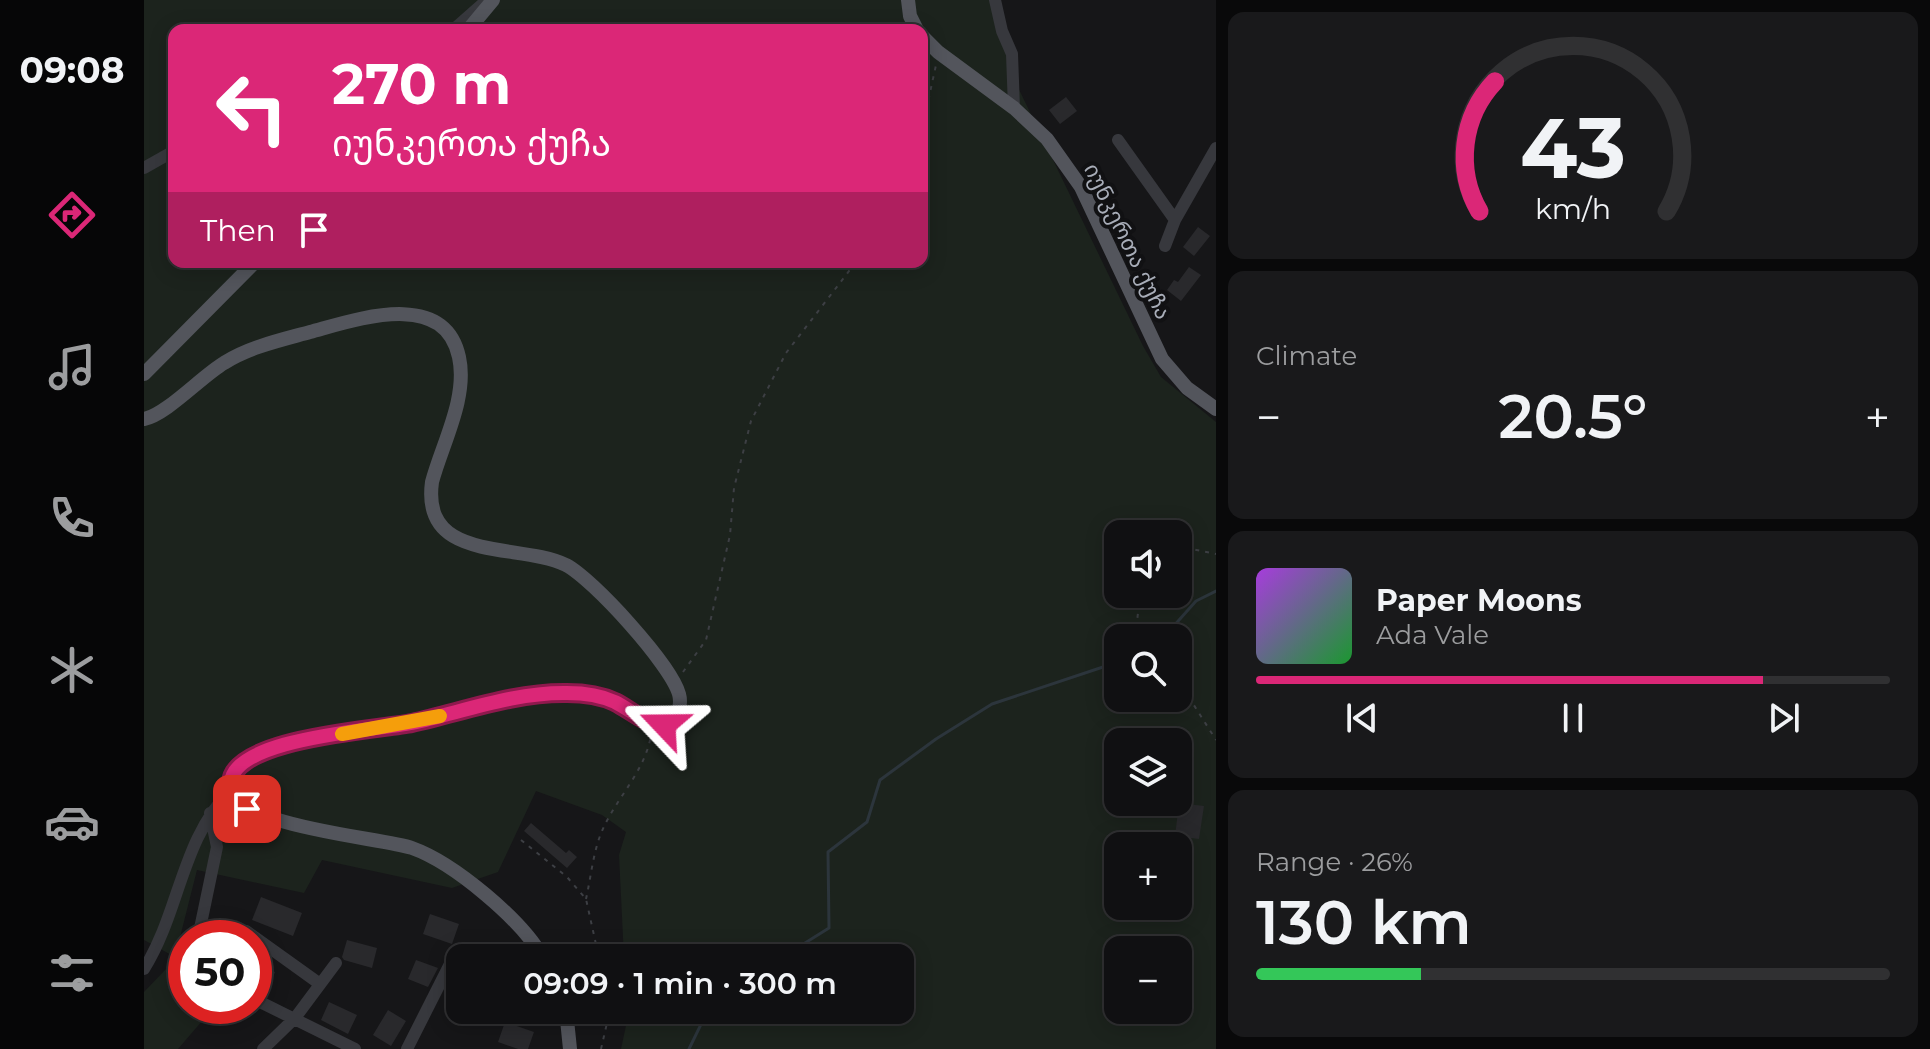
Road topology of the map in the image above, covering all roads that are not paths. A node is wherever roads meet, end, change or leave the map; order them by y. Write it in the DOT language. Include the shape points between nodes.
graph roads {
  1 [pos="490,0"];
  2 [pos="908,0"];
  3 [pos="995,0"];
  4 [pos="460,24"];
  5 [pos="472,24"];
  6 [pos="914,24"];
  7 [pos="928,42"];
  8 [pos="1014,108"];
  9 [pos="1118,140"];
  10 [pos="1216,148"];
  11 [pos="168,154"];
  12 [pos="144,168"];
  13 [pos="1175,220"];
  14 [pos="1165,246"];
  15 [pos="249,268"];
  16 [pos="144,374"];
  17 [pos="1216,409"];
  18 [pos="144,419"];
  19 [pos="231,790"];
  20 [pos="210,813"];
  21 [pos="202,920"];
  22 [pos="532,944"];
  23 [pos="272,950"];
  24 [pos="336,963"];
  25 [pos="144,969"];
  26 [pos="446,972"];
  27 [pos="320,984"];
  28 [pos="272,1007"];
  29 [pos="295,1018"];
  30 [pos="567,1024"];
  31 [pos="263,1049"];
  32 [pos="355,1049"];
  33 [pos="407,1049"];
  34 [pos="570,1049"];
  1 -- 4 [label="street"];
  1 -- 5 [label="main road"];
  2 -- 6 [label="main road"];
  3 -- 8 [label="street" via="1012,54"];
  7 -- 8 [label="main road, იუნკერთა ქუჩა"];
  8 -- 17 [label="main road, იუნკერთა ქუჩა" via="1047,139 1081,187 1173,374"];
  9 -- 13 [label="street"];
  10 -- 13 [label="street"];
  11 -- 12 [label="street"];
  13 -- 14 [label="street"];
  15 -- 16 [label="main road"];
  18 -- 19 [label="main road" via="241,354 379,314 426,318 450,338 460,371 432,482 430,496 438,523 477,547 548,559 586,578 653,653 680,696 679,711 664,725 594,695 545,693 409,724 292,742 250,757 234,771"];
  19 -- 20 [label="street"];
  19 -- 22 [label="main road" via="247,809 291,824 412,848 448,866 513,919"];
  20 -- 21 [label="street" via="217,847"];
  20 -- 25 [label="street"];
  23 -- 27 [label="street"];
  24 -- 27 [label="street"];
  26 -- 33 [label="street"];
  27 -- 29 [label="street"];
  28 -- 29 [label="street"];
  29 -- 31 [label="street"];
  29 -- 32 [label="street"];
  30 -- 34 [label="main road"];
}
